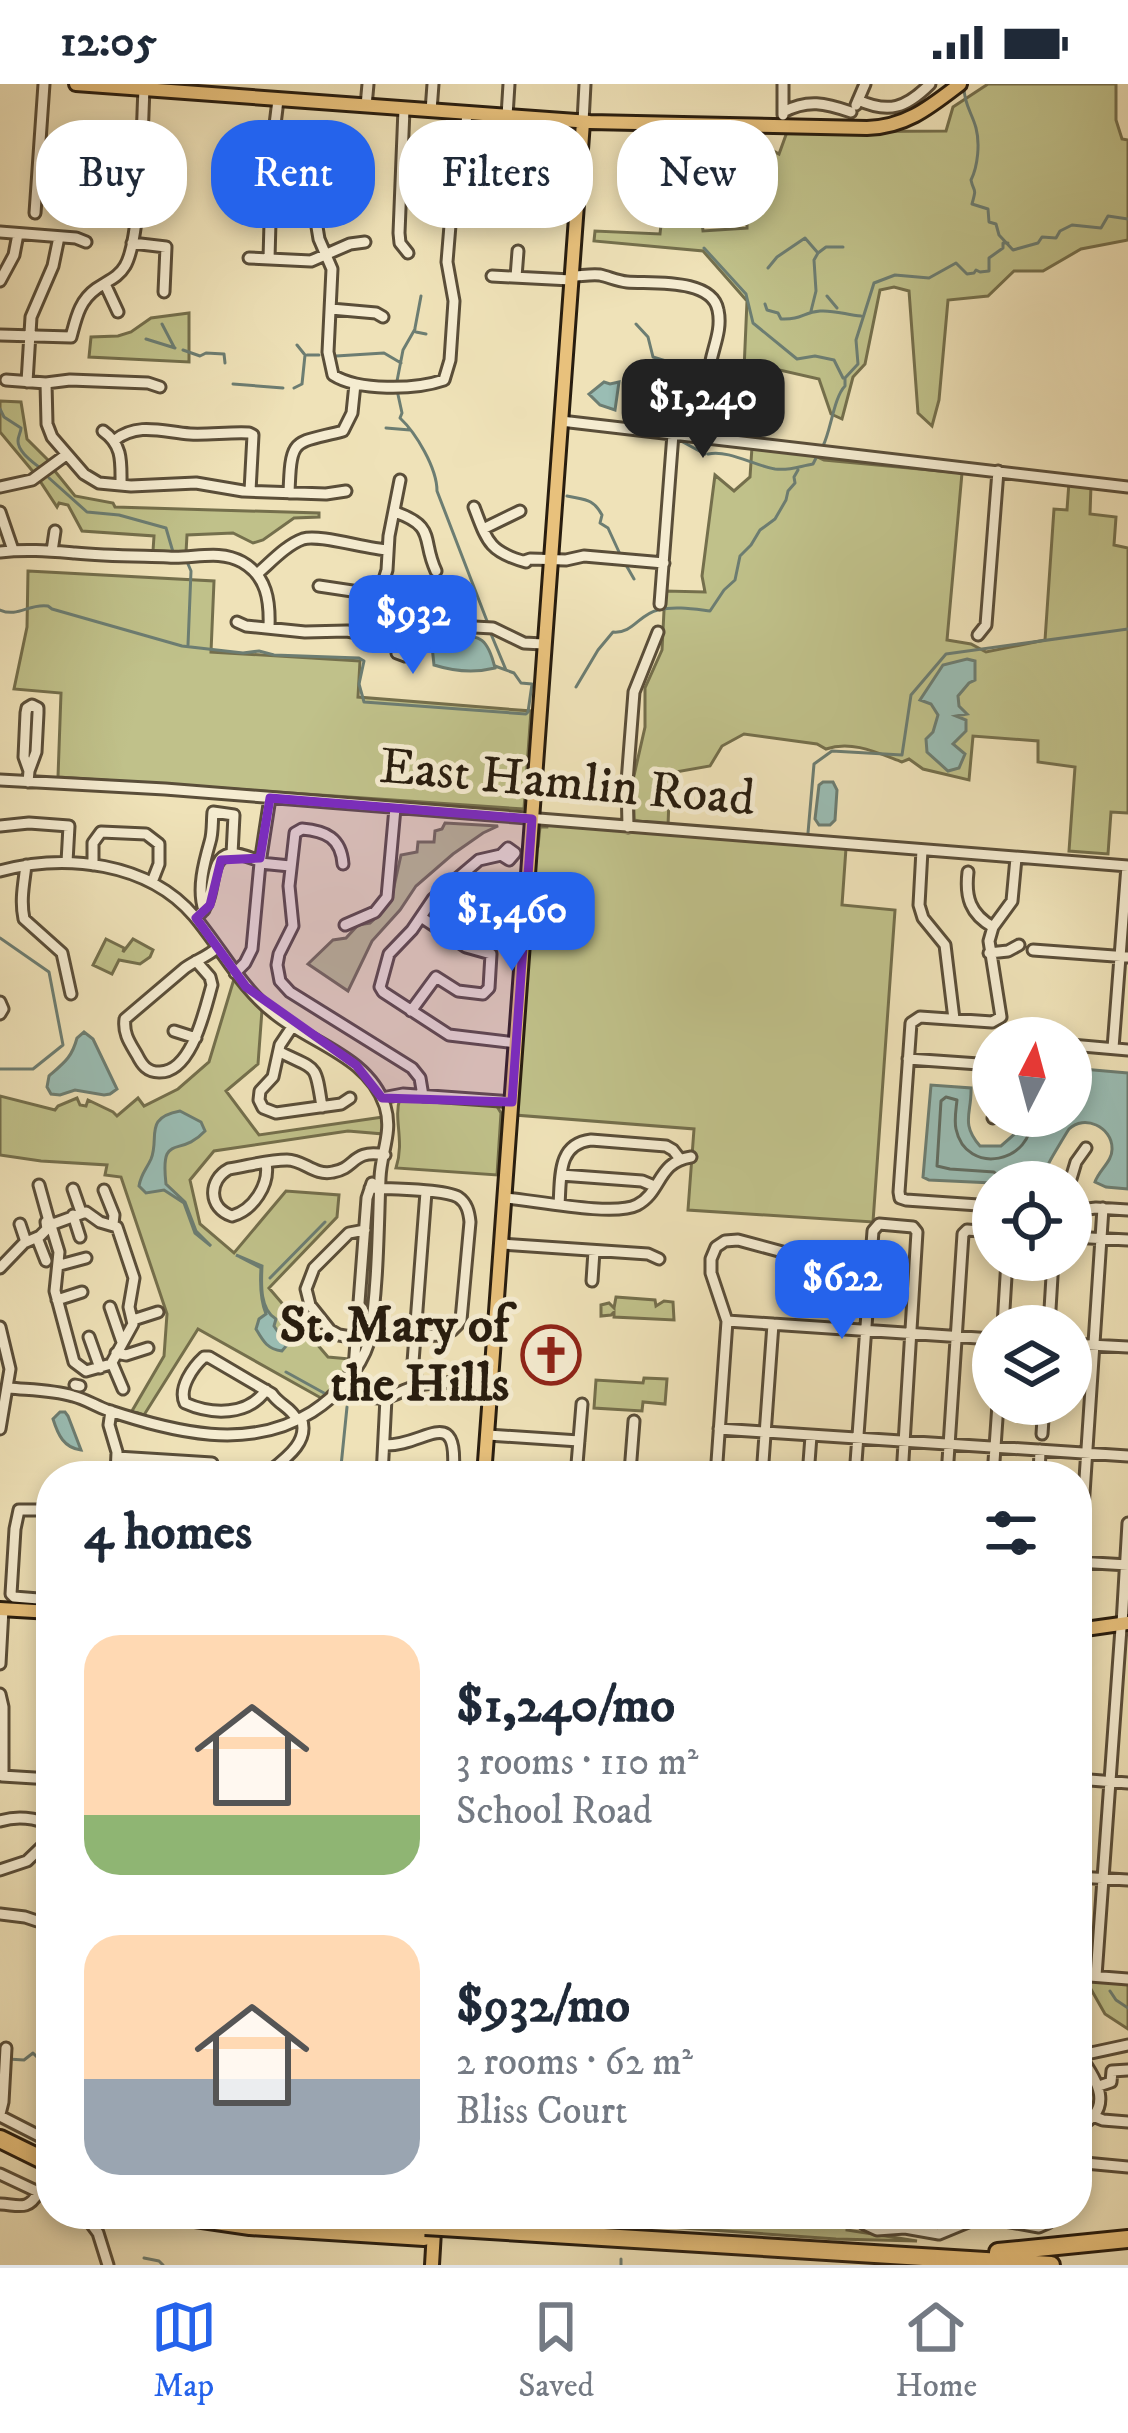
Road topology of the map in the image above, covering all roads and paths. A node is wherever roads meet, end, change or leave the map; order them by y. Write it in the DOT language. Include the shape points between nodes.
graph roads {
  1 [pos="44,84"];
  2 [pos="76,84"];
  3 [pos="365,84"];
  4 [pos="434,84"];
  5 [pos="509,84"];
  6 [pos="585,84"];
  7 [pos="780,84"];
  8 [pos="930,84"];
  9 [pos="960,84"];
  10 [pos="862,85"];
  11 [pos="161,87"];
  12 [pos="144,89"];
  13 [pos="221,90"];
  14 [pos="278,100"];
  15 [pos="858,100"];
  16 [pos="363,106"];
  17 [pos="404,109"];
  18 [pos="431,111"];
  19 [pos="851,112"];
  20 [pos="467,113"];
  21 [pos="507,116"];
  22 [pos="276,120"];
  23 [pos="466,120"];
  24 [pos="558,120"];
  25 [pos="583,120"];
  26 [pos="593,122"];
  27 [pos="781,122"];
  28 [pos="853,128"];
  29 [pos="35,213"];
  30 [pos="269,228"];
  31 [pos="317,228"];
  32 [pos="450,228"];
  33 [pos="576,228"];
  34 [pos="0,232"];
  35 [pos="18,234"];
  36 [pos="59,237"];
  37 [pos="86,242"];
  38 [pos="365,242"];
  39 [pos="132,243"];
  40 [pos="518,251"];
  41 [pos="408,254"];
  42 [pos="326,255"];
  43 [pos="249,258"];
  44 [pos="268,260"];
  45 [pos="492,276"];
  46 [pos="516,277"];
  47 [pos="571,279"];
  48 [pos="0,281"];
  49 [pos="105,284"];
  50 [pos="164,292"];
  51 [pos="331,309"];
  52 [pos="118,312"];
  53 [pos="383,317"];
  54 [pos="0,335"];
  55 [pos="28,336"];
  56 [pos="6,380"];
  57 [pos="27,382"];
  58 [pos="46,383"];
  59 [pos="356,384"];
  60 [pos="160,387"];
  61 [pos="561,421"];
  62 [pos="103,430"];
  63 [pos="673,434"];
  64 [pos="115,440"];
  65 [pos="714,440"];
  66 [pos="66,454"];
  67 [pos="998,471"];
  68 [pos="400,480"];
  69 [pos="121,485"];
  70 [pos="0,487"];
  71 [pos="1128,487"];
  72 [pos="250,491"];
  73 [pos="346,491"];
  74 [pos="289,493"];
  75 [pos="475,507"];
  76 [pos="520,511"];
  77 [pos="0,512"];
  78 [pos="394,512"];
  79 [pos="483,529"];
  80 [pos="55,531"];
  81 [pos="13,550"];
  82 [pos="388,550"];
  83 [pos="52,551"];
  84 [pos="0,552"];
  85 [pos="549,562"];
  86 [pos="664,563"];
  87 [pos="436,572"];
  88 [pos="257,574"];
  89 [pos="319,586"];
  90 [pos="380,595"];
  91 [pos="660,604"];
  92 [pos="415,613"];
  93 [pos="237,622"];
  94 [pos="269,627"];
  95 [pos="658,632"];
  96 [pos="978,635"];
  97 [pos="543,641"];
  98 [pos="616,740"];
  99 [pos="630,742"];
  100 [pos="29,777"];
  101 [pos="0,780"];
  102 [pos="270,798"];
  103 [pos="398,808"];
  104 [pos="532,819"];
  105 [pos="0,826"];
  106 [pos="628,827"];
  107 [pos="922,850"];
  108 [pos="232,854"];
  109 [pos="501,855"];
  110 [pos="1016,858"];
  111 [pos="67,862"];
  112 [pos="260,862"];
  113 [pos="343,864"];
  114 [pos="93,865"];
  115 [pos="21,866"];
  116 [pos="290,866"];
  117 [pos="1127,866"];
  118 [pos="0,871"];
  119 [pos="968,872"];
  120 [pos="457,879"];
  121 [pos="152,883"];
  122 [pos="526,904"];
  123 [pos="200,914"];
  124 [pos="421,917"];
  125 [pos="345,925"];
  126 [pos="993,927"];
  127 [pos="1019,945"];
  128 [pos="215,946"];
  129 [pos="1033,950"];
  130 [pos="989,953"];
  131 [pos="1124,957"];
  132 [pos="196,961"];
  133 [pos="235,974"];
  134 [pos="71,994"];
  135 [pos="0,1002"];
  136 [pos="411,1011"];
  137 [pos="0,1014"];
  138 [pos="954,1019"];
  139 [pos="294,1028"];
  140 [pos="348,1028"];
  141 [pos="173,1031"];
  142 [pos="196,1038"];
  143 [pos="516,1040"];
  144 [pos="1092,1046"];
  145 [pos="1113,1048"];
  146 [pos="1128,1050"];
  147 [pos="280,1052"];
  148 [pos="334,1052"];
  149 [pos="908,1059"];
  150 [pos="972,1064"];
  151 [pos="423,1096"];
  152 [pos="350,1098"];
  153 [pos="382,1098"];
  154 [pos="512,1102"];
  155 [pos="322,1107"];
  156 [pos="1086,1148"];
  157 [pos="385,1155"];
  158 [pos="1077,1161"];
  159 [pos="266,1163"];
  160 [pos="561,1175"];
  161 [pos="39,1185"];
  162 [pos="654,1186"];
  163 [pos="375,1188"];
  164 [pos="73,1189"];
  165 [pos="104,1190"];
  166 [pos="426,1192"];
  167 [pos="505,1201"];
  168 [pos="972,1204"];
  169 [pos="559,1205"];
  170 [pos="1103,1208"];
  171 [pos="1092,1209"];
  172 [pos="1128,1210"];
  173 [pos="77,1214"];
  174 [pos="20,1224"];
  175 [pos="113,1224"];
  176 [pos="50,1226"];
  177 [pos="365,1230"];
  178 [pos="972,1231"];
  179 [pos="80,1237"];
  180 [pos="1092,1238"];
  181 [pos="1101,1239"];
  182 [pos="32,1240"];
  183 [pos="1128,1240"];
  184 [pos="502,1246"];
  185 [pos="594,1251"];
  186 [pos="86,1258"];
  187 [pos="659,1259"];
  188 [pos="870,1260"];
  189 [pos="46,1262"];
  190 [pos="60,1265"];
  191 [pos="0,1268"];
  192 [pos="592,1281"];
  193 [pos="82,1292"];
  194 [pos="57,1300"];
  195 [pos="110,1307"];
  196 [pos="158,1312"];
  197 [pos="133,1320"];
  198 [pos="727,1321"];
  199 [pos="772,1324"];
  200 [pos="0,1327"];
  201 [pos="865,1330"];
  202 [pos="910,1333"];
  203 [pos="415,1334"];
  204 [pos="956,1336"];
  205 [pos="89,1337"];
  206 [pos="357,1337"];
  207 [pos="972,1337"];
  208 [pos="1094,1345"];
  209 [pos="1128,1347"];
  210 [pos="148,1348"];
  211 [pos="117,1352"];
  212 [pos="100,1368"];
  213 [pos="354,1368"];
  214 [pos="80,1369"];
  215 [pos="345,1383"];
  216 [pos="418,1387"];
  217 [pos="492,1387"];
  218 [pos="9,1388"];
  219 [pos="123,1389"];
  220 [pos="77,1391"];
  221 [pos="269,1392"];
  222 [pos="386,1398"];
  223 [pos="581,1404"];
  224 [pos="111,1411"];
  225 [pos="300,1419"];
  226 [pos="634,1421"];
  227 [pos="997,1425"];
  228 [pos="1043,1425"];
  229 [pos="0,1429"];
  230 [pos="719,1430"];
  231 [pos="765,1432"];
  232 [pos="1042,1434"];
  233 [pos="488,1435"];
  234 [pos="811,1436"];
  235 [pos="858,1438"];
  236 [pos="579,1441"];
  237 [pos="903,1442"];
  238 [pos="949,1444"];
  239 [pos="384,1445"];
  240 [pos="995,1448"];
  241 [pos="1040,1450"];
  242 [pos="1087,1453"];
  243 [pos="1128,1456"];
  244 [pos="118,1457"];
  245 [pos="118,1461"];
  246 [pos="181,1461"];
  247 [pos="284,1461"];
  248 [pos="383,1461"];
  249 [pos="454,1461"];
  250 [pos="485,1461"];
  251 [pos="578,1461"];
  252 [pos="631,1461"];
  253 [pos="717,1461"];
  254 [pos="763,1461"];
  255 [pos="809,1461"];
  256 [pos="856,1461"];
  257 [pos="902,1461"];
  258 [pos="948,1461"];
  259 [pos="994,1461"];
  260 [pos="1040,1461"];
  261 [pos="1086,1461"];
  262 [pos="36,1509"];
  263 [pos="0,1523"];
  264 [pos="1128,1523"];
  265 [pos="15,1527"];
  266 [pos="1092,1563"];
  267 [pos="1127,1564"];
  268 [pos="36,1598"];
  269 [pos="2,1609"];
  270 [pos="36,1611"];
  271 [pos="1125,1625"];
  272 [pos="1092,1631"];
  273 [pos="1,1645"];
  274 [pos="0,1664"];
  275 [pos="0,1694"];
  276 [pos="2,1776"];
  277 [pos="36,1778"];
  278 [pos="1092,1780"];
  279 [pos="1110,1782"];
  280 [pos="1128,1783"];
  281 [pos="36,1820"];
  282 [pos="0,1821"];
  283 [pos="36,1852"];
  284 [pos="0,1870"];
  285 [pos="1092,1878"];
  286 [pos="1103,1879"];
  287 [pos="1128,1880"];
  288 [pos="0,1914"];
  289 [pos="36,1922"];
  290 [pos="1092,1976"];
  291 [pos="1096,1976"];
  292 [pos="1128,1978"];
  293 [pos="1128,2043"];
  294 [pos="6,2048"];
  295 [pos="1092,2053"];
  296 [pos="1128,2070"];
  297 [pos="1092,2071"];
  298 [pos="1099,2086"];
  299 [pos="0,2115"];
  300 [pos="1094,2116"];
  301 [pos="1128,2122"];
  302 [pos="36,2134"];
  303 [pos="0,2139"];
  304 [pos="0,2152"];
  305 [pos="36,2157"];
  306 [pos="36,2169"];
  307 [pos="1092,2169"];
  308 [pos="1126,2169"];
  309 [pos="0,2174"];
  310 [pos="36,2192"];
  311 [pos="36,2196"];
  312 [pos="0,2204"];
  313 [pos="95,2229"];
  314 [pos="434,2229"];
  315 [pos="922,2229"];
  316 [pos="953,2229"];
  317 [pos="1128,2239"];
  318 [pos="868,2259"];
  319 [pos="108,2265"];
  320 [pos="432,2265"];
  321 [pos="1051,2265"];
  1 -- 29 [label="street"];
  2 -- 12 [label="main road"];
  3 -- 16 [label="street"];
  4 -- 18 [label="street"];
  5 -- 21 [label="street"];
  6 -- 25 [label="street"];
  7 -- 27 [label="street"];
  8 -- 15 [label="street" via="895,107"];
  9 -- 28 [label="main road" via="909,120"];
  10 -- 15 [label="street"];
  10 -- 19 [label="street"];
  11 -- 12 [label="main road"];
  11 -- 13 [label="main road"];
  12 -- 39 [label="street"];
  13 -- 14 [label="main road"];
  14 -- 16 [label="main road"];
  14 -- 22 [label="street"];
  15 -- 28 [label="street"];
  16 -- 17 [label="main road"];
  17 -- 18 [label="main road"];
  17 -- 41 [label="street" via="399,233"];
  18 -- 20 [label="main road"];
  19 -- 27 [label="street" via="809,102"];
  19 -- 28 [label="street"];
  20 -- 21 [label="main road"];
  20 -- 23 [label="street"];
  21 -- 24 [label="main road"];
  26 -- 27 [label="main road"];
  27 -- 28 [label="main road"];
  30 -- 44 [label="street"];
  31 -- 42 [label="street"];
  32 -- 59 [label="street" via="454,301 444,380"];
  33 -- 47 [label="main road"];
  34 -- 35 [label="street"];
  35 -- 36 [label="street"];
  35 -- 48 [label="street"];
  36 -- 37 [label="street"];
  36 -- 55 [label="street"];
  38 -- 42 [label="street"];
  39 -- 49 [label="street" via="125,267"];
  39 -- 50 [label="street" via="166,247"];
  40 -- 46 [label="street"];
  42 -- 44 [label="street"];
  42 -- 51 [label="street"];
  43 -- 44 [label="street"];
  45 -- 46 [label="street"];
  46 -- 47 [label="street"];
  47 -- 61 [label="main road"];
  47 -- 65 [label="street" via="680,284 714,299"];
  49 -- 52 [label="street"];
  49 -- 55 [label="street" via="80,308 70,337"];
  51 -- 53 [label="street"];
  51 -- 59 [label="street" via="332,375"];
  54 -- 55 [label="street"];
  55 -- 57 [label="street"];
  56 -- 57 [label="street"];
  57 -- 58 [label="street"];
  58 -- 60 [label="street"];
  58 -- 66 [label="street" via="48,430"];
  59 -- 74 [label="street" via="343,431 298,445"];
  61 -- 63 [label="street"];
  61 -- 85 [label="main road"];
  62 -- 64 [label="street"];
  63 -- 65 [label="street"];
  63 -- 86 [label="street"];
  64 -- 69 [label="street"];
  64 -- 72 [label="street" via="141,429 249,433"];
  65 -- 67 [label="street"];
  66 -- 69 [label="street" via="91,478"];
  66 -- 70 [label="street" via="32,480"];
  67 -- 71 [label="street"];
  67 -- 96 [label="street" via="986,625"];
  68 -- 78 [label="street"];
  69 -- 72 [label="street" via="196,482"];
  72 -- 74 [label="street"];
  73 -- 74 [label="street"];
  75 -- 79 [label="street"];
  76 -- 79 [label="street"];
  77 -- 81 [label="street"];
  78 -- 82 [label="street"];
  78 -- 87 [label="street" via="422,527"];
  79 -- 85 [label="street" via="498,552"];
  80 -- 83 [label="street"];
  81 -- 83 [label="street"];
  81 -- 84 [label="street"];
  82 -- 88 [label="street" via="305,538"];
  82 -- 90 [label="street"];
  83 -- 88 [label="street" via="220,555"];
  85 -- 86 [label="street" via="584,556"];
  85 -- 97 [label="main road"];
  86 -- 91 [label="street"];
  88 -- 94 [label="street" via="268,595"];
  89 -- 90 [label="street"];
  90 -- 92 [label="street"];
  92 -- 94 [label="street" via="397,640"];
  92 -- 97 [label="street" via="437,625"];
  93 -- 94 [label="street"];
  95 -- 99 [label="street" via="635,687"];
  97 -- 104 [label="main road"];
  98 -- 99 [label="street"];
  99 -- 106 [label="street"];
  100 -- 100 [label="street" via="24,757 32,705 38,713"];
  100 -- 101 [label="street, East Hamlin Road"];
  100 -- 102 [label="street, East Hamlin Road"];
  102 -- 103 [label="street, East Hamlin Road"];
  102 -- 112 [label="street"];
  103 -- 104 [label="street, East Hamlin Road"];
  103 -- 125 [label="street" via="385,901"];
  104 -- 106 [label="street, East Hamlin Road"];
  104 -- 122 [label="main road"];
  105 -- 111 [label="street" via="69,826"];
  106 -- 107 [label="street, East Hamlin Road"];
  107 -- 110 [label="street, East Hamlin Road"];
  107 -- 138 [label="street" via="919,908 946,948"];
  108 -- 112 [label="street"];
  108 -- 123 [label="street" via="215,867 211,900"];
  108 -- 123 [label="street" via="234,814 213,812"];
  109 -- 120 [label="street" via="479,860"];
  110 -- 117 [label="street, East Hamlin Road"];
  110 -- 126 [label="street" via="1012,898"];
  111 -- 114 [label="street"];
  111 -- 115 [label="street"];
  112 -- 116 [label="street"];
  112 -- 133 [label="street" via="252,949"];
  113 -- 116 [label="street" via="331,836 302,829 293,836"];
  114 -- 121 [label="street"];
  114 -- 121 [label="street" via="101,832 146,835 159,848"];
  115 -- 118 [label="street"];
  115 -- 134 [label="street" via="24,919 62,953"];
  116 -- 140 [label="street" via="293,926 277,958 279,978"];
  117 -- 131 [label="street"];
  119 -- 126 [label="street" via="971,907"];
  120 -- 122 [label="street" via="478,899"];
  120 -- 124 [label="street"];
  121 -- 123 [label="street"];
  122 -- 143 [label="main road"];
  123 -- 128 [label="street"];
  124 -- 136 [label="street" via="389,954 380,987"];
  124 -- 136 [label="street" via="486,952 489,988 458,992 432,981"];
  126 -- 130 [label="street"];
  127 -- 130 [label="street"];
  128 -- 132 [label="street"];
  128 -- 133 [label="street"];
  129 -- 131 [label="street"];
  130 -- 138 [label="street" via="1000,1019"];
  131 -- 145 [label="street"];
  132 -- 142 [label="street" via="212,985"];
  132 -- 142 [label="street" via="124,1024 154,1072 178,1063"];
  133 -- 139 [label="street"];
  135 -- 137 [label="street"];
  136 -- 143 [label="street" via="449,1036"];
  138 -- 149 [label="street" via="914,1019"];
  139 -- 147 [label="street"];
  139 -- 148 [label="street"];
  140 -- 148 [label="street"];
  140 -- 151 [label="street" via="414,1070"];
  141 -- 142 [label="street"];
  143 -- 154 [label="main road"];
  144 -- 145 [label="street"];
  145 -- 146 [label="street"];
  147 -- 155 [label="street" via="315,1070"];
  147 -- 155 [label="street" via="260,1091 263,1108"];
  148 -- 153 [label="street" via="360,1068"];
  149 -- 150 [label="street"];
  149 -- 168 [label="street" via="900,1198"];
  151 -- 153 [label="street"];
  151 -- 154 [label="street"];
  152 -- 155 [label="street"];
  153 -- 157 [label="street"];
  154 -- 167 [label="main road"];
  156 -- 158 [label="street"];
  157 -- 159 [label="street" via="359,1155 328,1173 294,1160"];
  157 -- 163 [label="street"];
  159 -- 159 [label="street" via="229,1168 217,1178 222,1213 232,1219 244,1211 266,1184"];
  160 -- 162 [label="street"];
  160 -- 162 [label="street" via="566,1152 587,1140 666,1146 685,1158"];
  160 -- 169 [label="street"];
  161 -- 176 [label="street"];
  162 -- 169 [label="street" via="626,1209"];
  163 -- 166 [label="street"];
  163 -- 177 [label="street"];
  163 -- 213 [label="street" via="370,1338"];
  164 -- 173 [label="street"];
  165 -- 175 [label="street"];
  166 -- 203 [label="street"];
  166 -- 203 [label="street" via="464,1203 470,1219 463,1312 455,1328"];
  167 -- 169 [label="street"];
  167 -- 184 [label="main road"];
  170 -- 171 [label="street"];
  170 -- 172 [label="street"];
  170 -- 181 [label="street"];
  173 -- 175 [label="street"];
  173 -- 176 [label="street"];
  173 -- 179 [label="street"];
  174 -- 182 [label="street"];
  175 -- 197 [label="street" via="134,1278"];
  176 -- 182 [label="street"];
  176 -- 190 [label="street"];
  177 -- 206 [label="street"];
  177 -- 206 [label="street" via="349,1233 303,1289 330,1330"];
  178 -- 204 [label="street" via="963,1237"];
  180 -- 181 [label="street"];
  181 -- 183 [label="street"];
  181 -- 208 [label="street"];
  182 -- 189 [label="street"];
  182 -- 191 [label="street"];
  184 -- 185 [label="street"];
  184 -- 217 [label="main road"];
  185 -- 187 [label="street"];
  185 -- 192 [label="street"];
  186 -- 190 [label="street"];
  188 -- 198 [label="street" via="722,1243 710,1268"];
  188 -- 201 [label="street"];
  188 -- 202 [label="street" via="874,1226 916,1228"];
  190 -- 194 [label="street"];
  193 -- 194 [label="street"];
  194 -- 214 [label="street"];
  195 -- 211 [label="street"];
  196 -- 197 [label="street"];
  197 -- 211 [label="street"];
  198 -- 199 [label="street"];
  198 -- 230 [label="street"];
  199 -- 201 [label="street"];
  199 -- 231 [label="street"];
  200 -- 218 [label="street"];
  201 -- 202 [label="street"];
  201 -- 235 [label="street"];
  202 -- 204 [label="street"];
  202 -- 237 [label="street"];
  203 -- 216 [label="street"];
  204 -- 207 [label="street"];
  204 -- 238 [label="street"];
  205 -- 212 [label="street"];
  206 -- 213 [label="street"];
  208 -- 209 [label="street"];
  208 -- 242 [label="street"];
  210 -- 211 [label="street"];
  211 -- 212 [label="street"];
  211 -- 219 [label="street"];
  212 -- 214 [label="street"];
  213 -- 215 [label="street"];
  214 -- 220 [label="street"];
  215 -- 222 [label="street"];
  215 -- 225 [label="street"];
  216 -- 217 [label="street"];
  216 -- 222 [label="street"];
  217 -- 233 [label="main road"];
  218 -- 220 [label="street"];
  218 -- 229 [label="street"];
  220 -- 224 [label="street"];
  221 -- 221 [label="street" via="206,1357 182,1396 194,1407 236,1410"];
  221 -- 225 [label="street"];
  222 -- 239 [label="street"];
  223 -- 236 [label="street"];
  224 -- 225 [label="street" via="215,1436"];
  224 -- 244 [label="street"];
  225 -- 247 [label="street" via="308,1436"];
  226 -- 252 [label="street"];
  227 -- 240 [label="street"];
  228 -- 232 [label="street"];
  230 -- 231 [label="street"];
  230 -- 253 [label="street"];
  231 -- 234 [label="street"];
  231 -- 254 [label="street"];
  233 -- 236 [label="street"];
  233 -- 250 [label="main road"];
  234 -- 235 [label="street"];
  234 -- 255 [label="street"];
  235 -- 237 [label="street"];
  235 -- 256 [label="street"];
  236 -- 251 [label="street"];
  237 -- 238 [label="street"];
  237 -- 257 [label="street"];
  238 -- 240 [label="street"];
  238 -- 258 [label="street"];
  239 -- 248 [label="street"];
  239 -- 249 [label="street" via="436,1432 450,1438"];
  240 -- 241 [label="street"];
  240 -- 259 [label="street"];
  241 -- 242 [label="street"];
  241 -- 260 [label="street"];
  242 -- 243 [label="street"];
  242 -- 261 [label="street"];
  244 -- 245 [label="street"];
  244 -- 246 [label="street"];
  262 -- 265 [label="street" via="22,1508"];
  263 -- 265 [label="street"];
  264 -- 267 [label="street"];
  265 -- 268 [label="street" via="12,1596"];
  266 -- 267 [label="street"];
  267 -- 271 [label="street"];
  269 -- 270 [label="main road"];
  269 -- 273 [label="street"];
  271 -- 272 [label="main road"];
  271 -- 279 [label="street"];
  273 -- 274 [label="street"];
  275 -- 276 [label="street"];
  276 -- 277 [label="street"];
  278 -- 279 [label="street"];
  279 -- 280 [label="street"];
  279 -- 286 [label="street"];
  281 -- 282 [label="street"];
  283 -- 284 [label="street"];
  285 -- 286 [label="street"];
  286 -- 287 [label="street"];
  286 -- 291 [label="street"];
  288 -- 289 [label="street"];
  290 -- 291 [label="street"];
  291 -- 292 [label="street"];
  293 -- 295 [label="street"];
  294 -- 299 [label="street"];
  296 -- 298 [label="street" via="1112,2071 1109,2084"];
  297 -- 298 [label="street"];
  298 -- 300 [label="street"];
  299 -- 302 [label="street"];
  300 -- 301 [label="street"];
  303 -- 305 [label="highway"];
  304 -- 306 [label="highway"];
  307 -- 308 [label="street"];
  309 -- 310 [label="street"];
  311 -- 312 [label="street" via="28,2206"];
  313 -- 319 [label="street"];
  314 -- 318 [label="highway"];
  314 -- 320 [label="main road"];
  315 -- 316 [label="street"];
  317 -- 318 [label="highway"];
  318 -- 321 [label="highway"];
}
